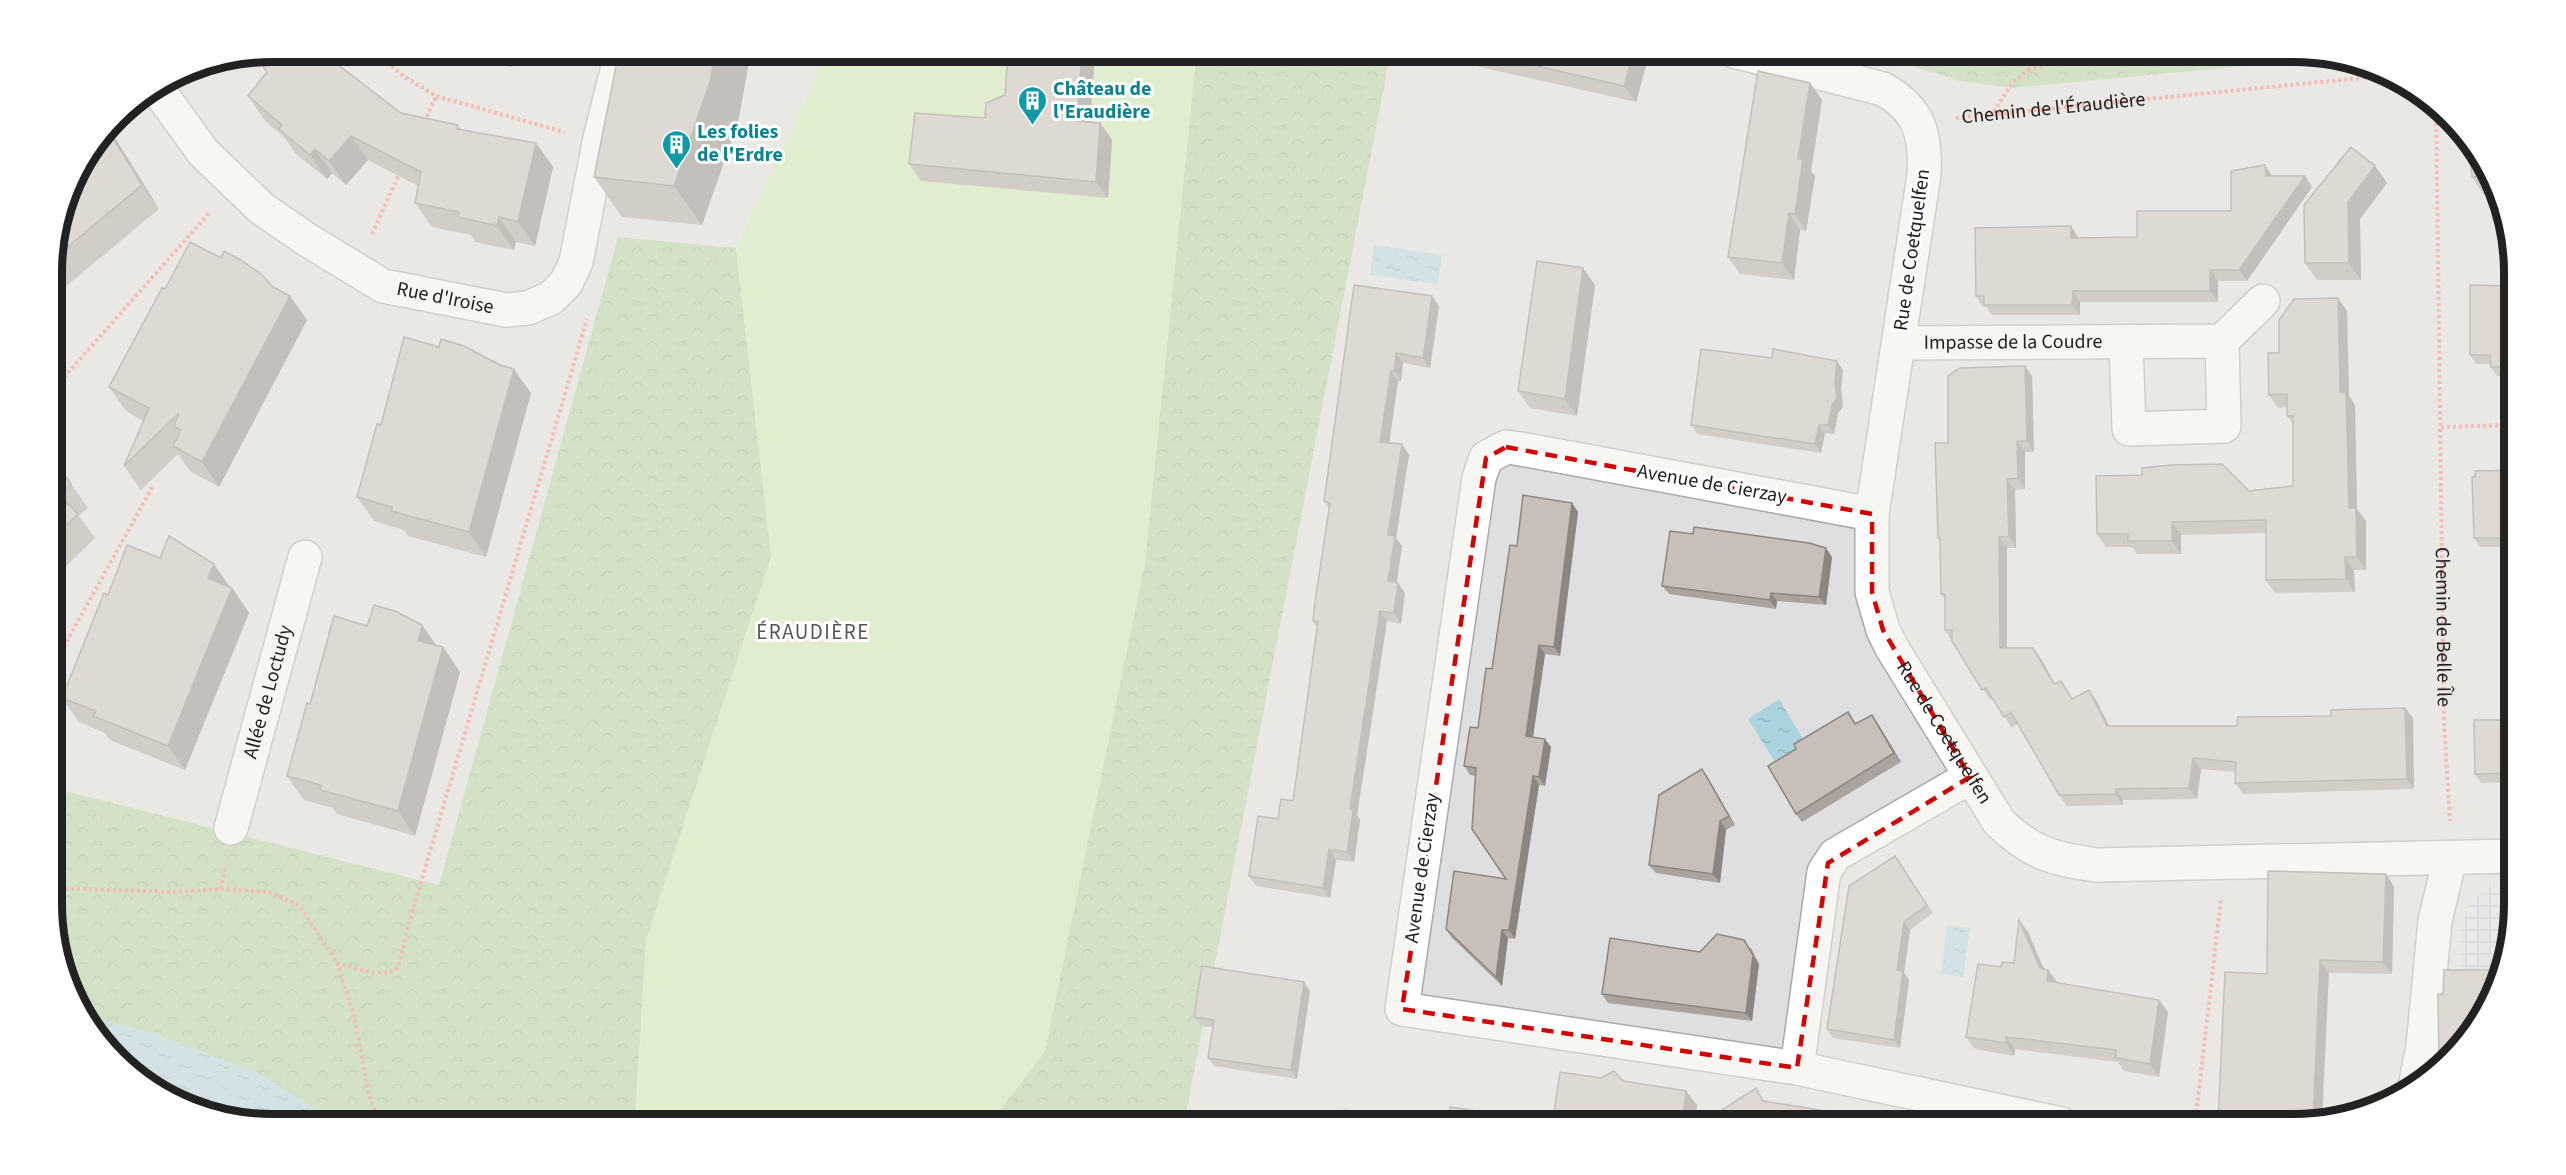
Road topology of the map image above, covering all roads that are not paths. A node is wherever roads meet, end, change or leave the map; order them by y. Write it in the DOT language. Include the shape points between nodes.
graph roads {
  1 [pos="619,62"];
  2 [pos="1777,62"];
  3 [pos="161,94"];
  4 [pos="2263,301"];
  5 [pos="2222,341"];
  6 [pos="1899,343"];
  7 [pos="2126,343"];
  8 [pos="1872,514"];
  9 [pos="305,556"];
  10 [pos="1970,777"];
  11 [pos="231,828"];
  12 [pos="2450,842"];
  13 [pos="2504,854"];
  14 [pos="1797,1068"];
  15 [pos="2418,1073"];
  16 [pos="2010,1113"];
  1 -- 3 [label="street, Rue d'Iroise" via="576,262 566,283 551,298 528,308 506,310 383,286 306,240 261,208 203,152"];
  2 -- 6 [label="street, Rue de Coetquelfen" via="1882,89 1899,98 1918,123 1926,151 1924,176"];
  4 -- 5 [label="street"];
  5 -- 7 [label="street, Impasse de la Coudre"];
  5 -- 7 [label="street, Impasse de la Coudre" via="2224,426 2129,429"];
  6 -- 7 [label="street, Impasse de la Coudre"];
  6 -- 8 [label="street, Rue de Coetquelfen"];
  8 -- 10 [label="street, Rue de Coetquelfen" via="1872,592 1883,630"];
  8 -- 14 [label="street, Avenue de Cierzay" via="1521,449 1506,447 1486,458 1479,478 1402,1009"];
  9 -- 11 [label="street, Allée de Loctudy"];
  10 -- 12 [label="street, Rue de Coetquelfen" via="2012,835 2042,855 2096,865"];
  10 -- 14 [label="street" via="1835,855 1828,863"];
  12 -- 13 [label="street, Rue de Coetquelfen"];
  12 -- 15 [label="street" via="2435,921"];
  14 -- 16 [label="street, Avenue de Cierzay"];
}
